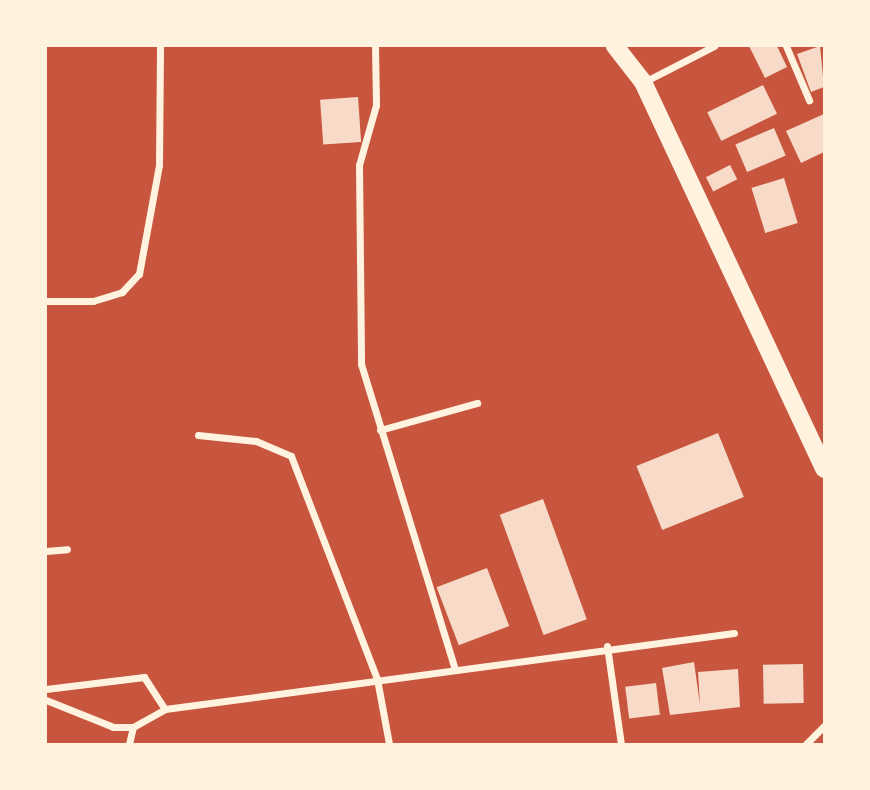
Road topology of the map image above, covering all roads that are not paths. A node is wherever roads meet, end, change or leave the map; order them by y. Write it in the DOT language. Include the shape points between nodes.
graph roads {
  1 [pos="160,46"];
  2 [pos="374,46"];
  3 [pos="615,46"];
  4 [pos="715,46"];
  5 [pos="786,46"];
  6 [pos="643,82"];
  7 [pos="809,100"];
  8 [pos="46,301"];
  9 [pos="477,403"];
  10 [pos="380,430"];
  11 [pos="198,435"];
  12 [pos="824,469"];
  13 [pos="67,549"];
  14 [pos="46,551"];
  15 [pos="734,633"];
  16 [pos="607,646"];
  17 [pos="455,669"];
  18 [pos="377,679"];
  19 [pos="46,689"];
  20 [pos="46,700"];
  21 [pos="165,709"];
  22 [pos="824,726"];
  23 [pos="133,727"];
  24 [pos="129,744"];
  25 [pos="389,744"];
  26 [pos="621,744"];
  27 [pos="806,744"];
  1 -- 8 [label="street" via="159,165 139,274 122,292 103,298"];
  2 -- 10 [label="street" via="376,105 359,166 361,364"];
  3 -- 6 [label="main road"];
  4 -- 6 [label="street"];
  5 -- 7 [label="street"];
  6 -- 12 [label="main road"];
  9 -- 10 [label="street"];
  10 -- 17 [label="street"];
  11 -- 18 [label="street" via="256,441 291,456"];
  13 -- 14 [label="street"];
  15 -- 16 [label="street"];
  16 -- 17 [label="street"];
  16 -- 26 [label="street"];
  17 -- 18 [label="street"];
  18 -- 21 [label="street"];
  18 -- 25 [label="street"];
  19 -- 21 [label="street" via="144,677"];
  20 -- 23 [label="street" via="113,727"];
  21 -- 23 [label="street"];
  22 -- 27 [label="street"];
  23 -- 24 [label="street"];
}
